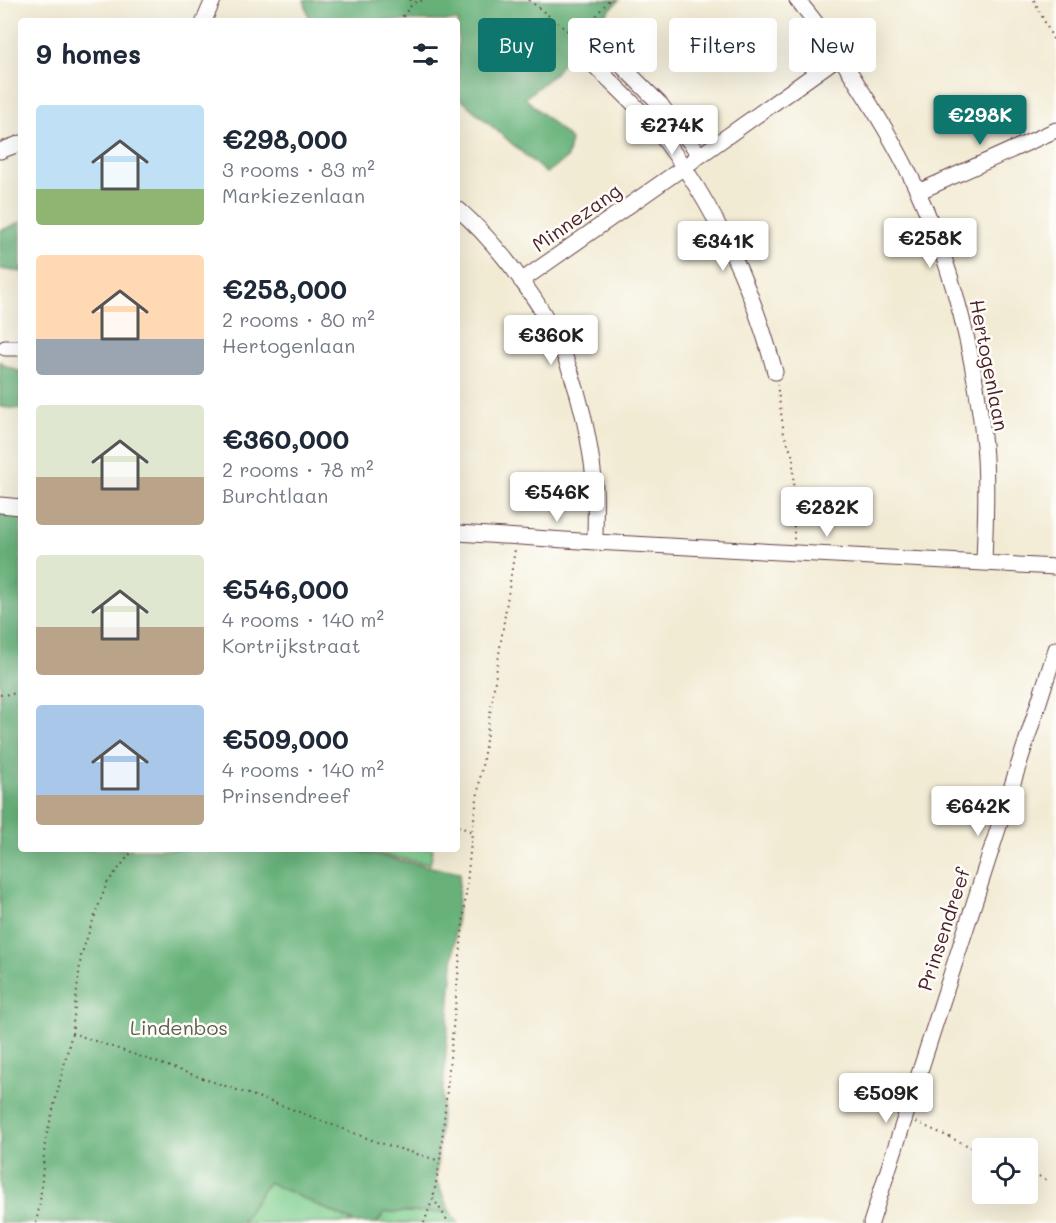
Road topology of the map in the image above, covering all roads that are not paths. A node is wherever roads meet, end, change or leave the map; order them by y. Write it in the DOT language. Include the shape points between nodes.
graph roads {
  1 [pos="213,0"];
  2 [pos="797,0"];
  3 [pos="205,18"];
  4 [pos="811,18"];
  5 [pos="817,72"];
  6 [pos="850,72"];
  7 [pos="1056,130"];
  8 [pos="18,144"];
  9 [pos="0,152"];
  10 [pos="700,154"];
  11 [pos="684,167"];
  12 [pos="918,192"];
  13 [pos="460,212"];
  14 [pos="521,280"];
  15 [pos="5,348"];
  16 [pos="18,348"];
  17 [pos="775,372"];
  18 [pos="0,506"];
  19 [pos="18,507"];
  20 [pos="460,532"];
  21 [pos="596,542"];
  22 [pos="984,563"];
  23 [pos="1056,567"];
  24 [pos="1056,649"];
  25 [pos="871,1223"];
  1 -- 3 [label="street"];
  2 -- 4 [label="street, Hertogenlaan"];
  5 -- 10 [label="street, Minnezang"];
  6 -- 12 [label="street, Hertogenlaan"];
  7 -- 12 [label="street"];
  8 -- 9 [label="street"];
  10 -- 11 [label="street, Minnezang"];
  10 -- 11 [label="street" via="660,104 613,57 595,42 585,44 583,55 645,116"];
  11 -- 14 [label="street, Minnezang"];
  11 -- 17 [label="street" via="733,256 752,299"];
  12 -- 22 [label="street, Hertogenlaan" via="955,292 979,400 984,448"];
  13 -- 14 [label="street" via="495,246"];
  14 -- 21 [label="street" via="548,320 580,400 595,488"];
  15 -- 16 [label="street"];
  18 -- 19 [label="street"];
  20 -- 21 [label="street"];
  21 -- 22 [label="street"];
  22 -- 23 [label="street"];
  24 -- 25 [label="street, Prinsendreef"];
}
